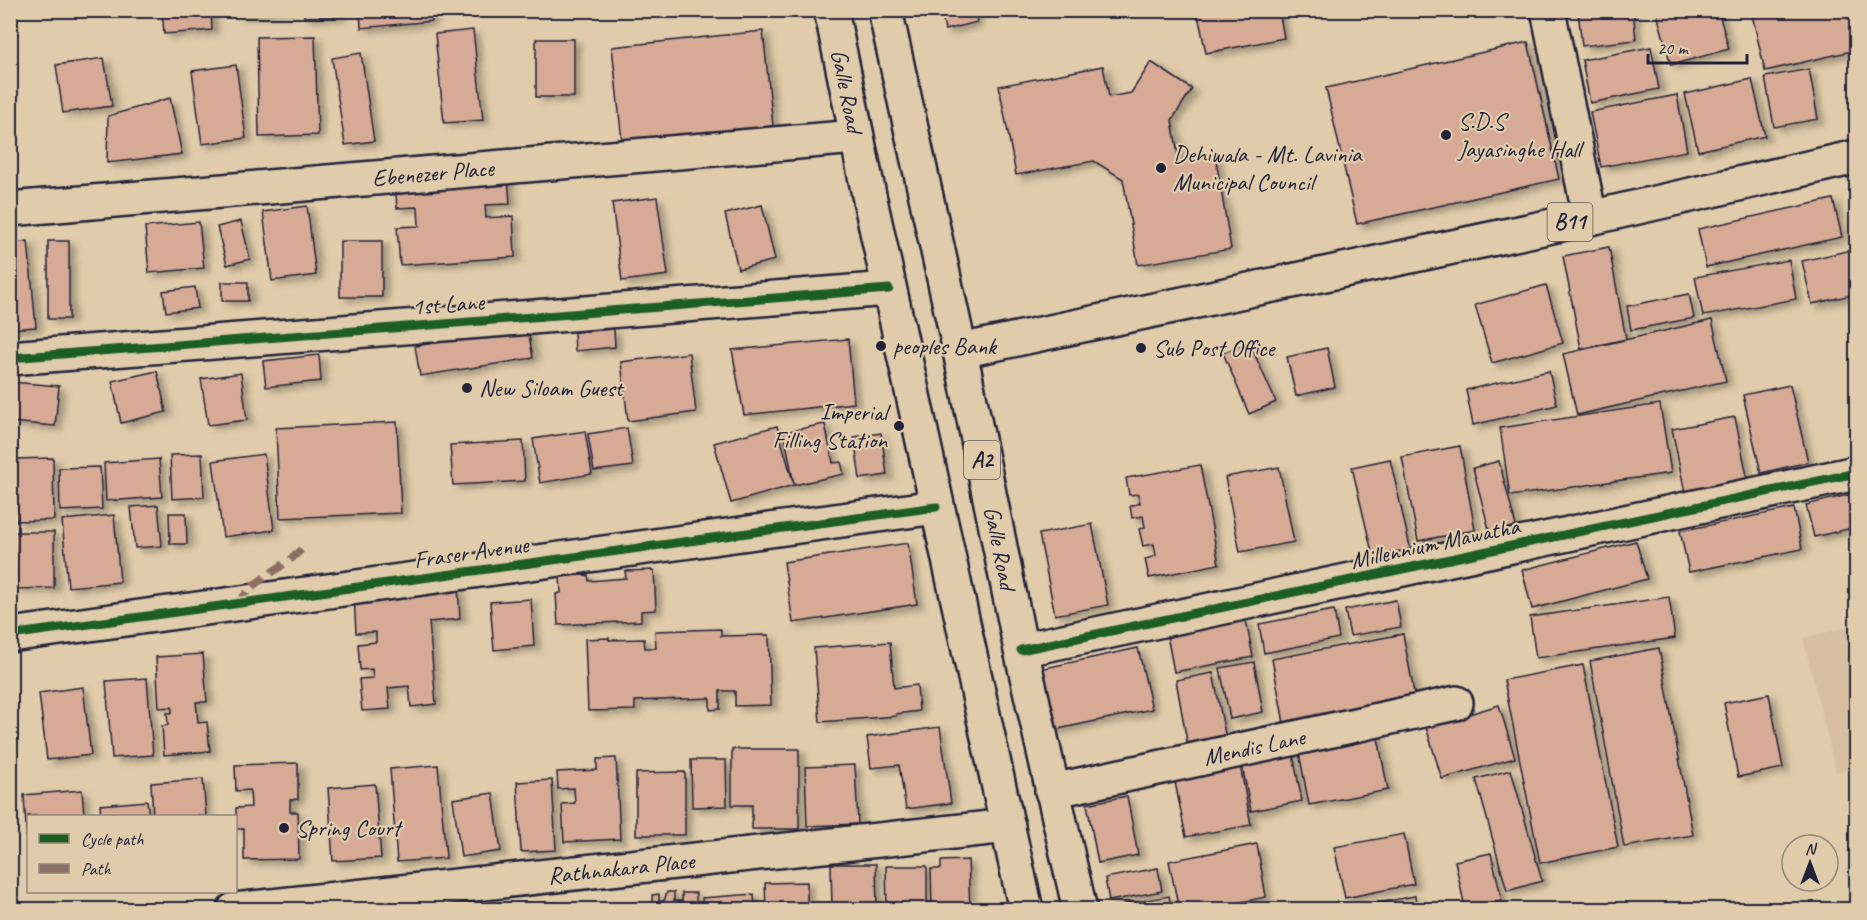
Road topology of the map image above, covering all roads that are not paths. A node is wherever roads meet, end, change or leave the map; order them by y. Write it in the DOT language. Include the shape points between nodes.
graph roads {
  1 [pos="831,10"];
  2 [pos="885,10"];
  3 [pos="1548,10"];
  4 [pos="856,137"];
  5 [pos="1857,157"];
  6 [pos="10,209"];
  7 [pos="1590,218"];
  8 [pos="889,289"];
  9 [pos="960,351"];
  10 [pos="10,358"];
  11 [pos="1857,473"];
  12 [pos="936,507"];
  13 [pos="10,635"];
  14 [pos="1021,650"];
  15 [pos="1456,703"];
  16 [pos="1052,791"];
  17 [pos="1008,826"];
  18 [pos="234,909"];
  19 [pos="1026,909"];
  20 [pos="1080,909"];
  1 -- 4 [label="main road, Galle Road / A2"];
  2 -- 9 [label="main road, Galle Road / A2"];
  3 -- 7 [label="main road"];
  4 -- 6 [label="main road, Ebenezer Place"];
  4 -- 8 [label="main road, Galle Road / A2"];
  5 -- 7 [label="main road, B11"];
  7 -- 9 [label="main road, B11"];
  8 -- 10 [label="main road, 1st Lane"];
  8 -- 12 [label="main road, Galle Road / A2"];
  9 -- 14 [label="main road, Galle Road / A2"];
  11 -- 14 [label="main road, Millennium Mawatha"];
  12 -- 13 [label="main road, Fraser Avenue"];
  12 -- 17 [label="main road, Galle Road / A2"];
  14 -- 16 [label="main road, Galle Road / A2"];
  15 -- 16 [label="main road, Mendis Lane"];
  16 -- 20 [label="main road, Galle Road / A2"];
  17 -- 18 [label="main road, Rathnakara Place"];
  17 -- 19 [label="main road, Galle Road / A2"];
}
